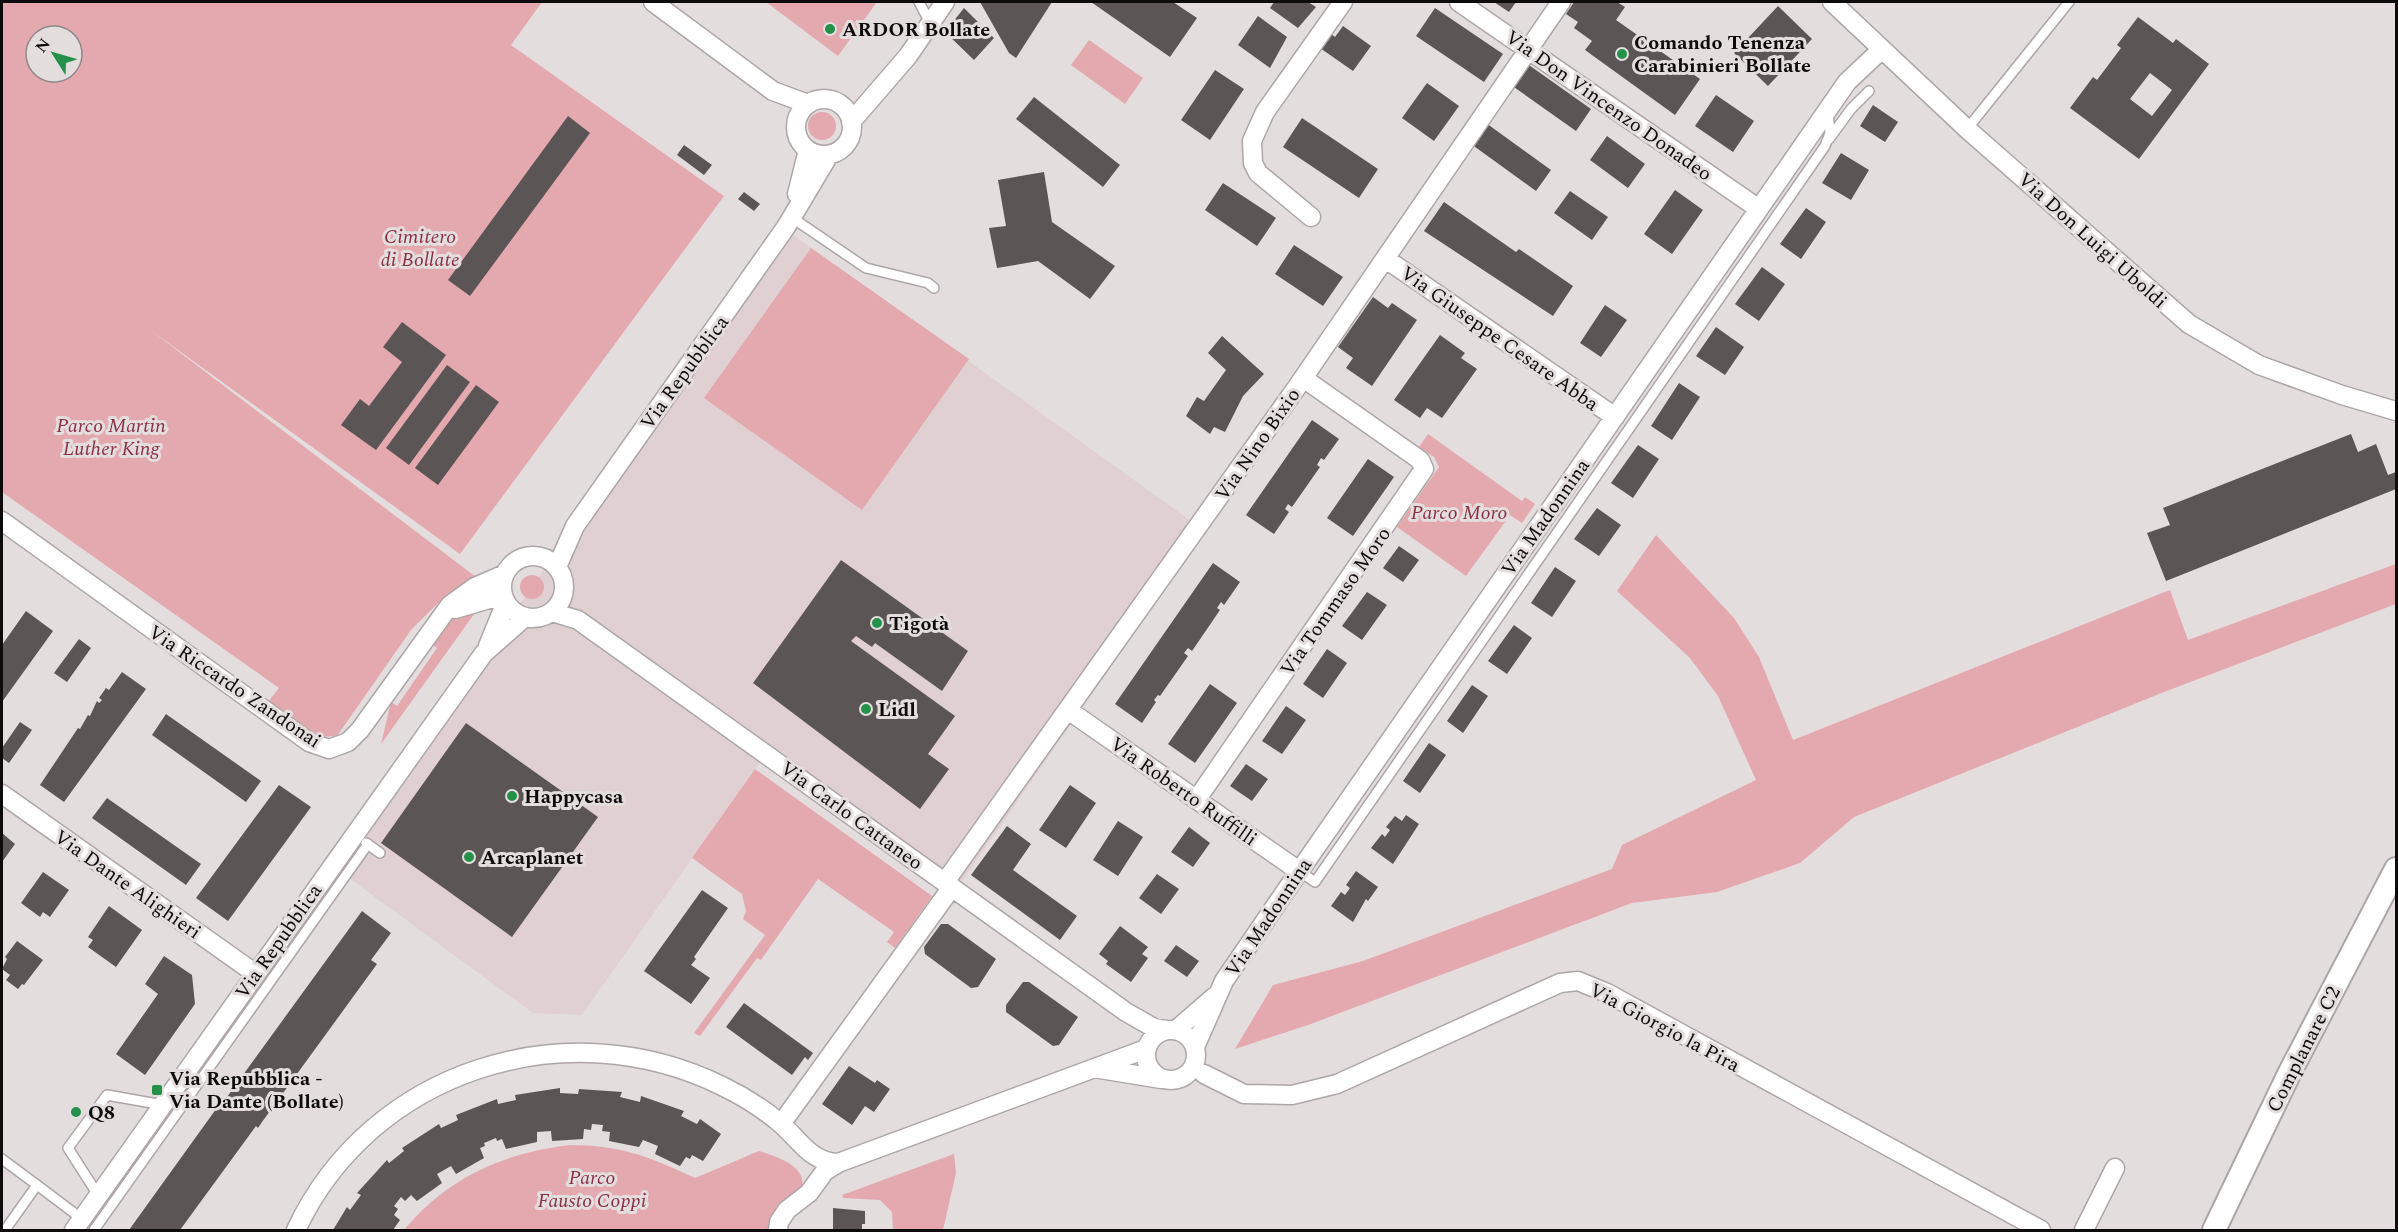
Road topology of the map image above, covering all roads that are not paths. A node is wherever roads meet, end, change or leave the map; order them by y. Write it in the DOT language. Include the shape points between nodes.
graph roads {
  1 [pos="653,2"];
  2 [pos="919,2"];
  3 [pos="945,2"];
  4 [pos="1343,2"];
  5 [pos="1460,2"];
  6 [pos="1561,2"];
  7 [pos="1832,2"];
  8 [pos="2069,2"];
  9 [pos="930,23"];
  10 [pos="1529,49"];
  11 [pos="1882,49"];
  12 [pos="883,82"];
  13 [pos="773,91"];
  14 [pos="1869,91"];
  15 [pos="808,104"];
  16 [pos="838,104"];
  17 [pos="1828,110"];
  18 [pos="851,122"];
  19 [pos="796,124"];
  20 [pos="1967,129"];
  21 [pos="1828,141"];
  22 [pos="808,150"];
  23 [pos="829,154"];
  24 [pos="1759,209"];
  25 [pos="791,217"];
  26 [pos="1311,217"];
  27 [pos="1386,259"];
  28 [pos="934,288"];
  29 [pos="1303,378"];
  30 [pos="2397,411"];
  31 [pos="1615,417"];
  32 [pos="2,521"];
  33 [pos="575,526"];
  34 [pos="540,556"];
  35 [pos="557,567"];
  36 [pos="504,574"];
  37 [pos="563,596"];
  38 [pos="504,598"];
  39 [pos="552,612"];
  40 [pos="525,617"];
  41 [pos="438,620"];
  42 [pos="578,620"];
  43 [pos="484,653"];
  44 [pos="1068,710"];
  45 [pos="2,794"];
  46 [pos="1197,799"];
  47 [pos="361,839"];
  48 [pos="380,853"];
  49 [pos="2397,869"];
  50 [pos="1299,871"];
  51 [pos="949,884"];
  52 [pos="280,939"];
  53 [pos="296,950"];
  54 [pos="256,974"];
  55 [pos="1218,994"];
  56 [pos="1126,1012"];
  57 [pos="1171,1030"];
  58 [pos="1147,1047"];
  59 [pos="1195,1047"];
  60 [pos="1098,1069"];
  61 [pos="1204,1074"];
  62 [pos="1168,1080"];
  63 [pos="177,1085"];
  64 [pos="192,1096"];
  65 [pos="163,1105"];
  66 [pos="781,1124"];
  67 [pos="153,1133"];
  68 [pos="2,1159"];
  69 [pos="838,1163"];
  70 [pos="2115,1168"];
  71 [pos="37,1185"];
  72 [pos="90,1217"];
  73 [pos="5,1230"];
  74 [pos="296,1230"];
  75 [pos="777,1230"];
  76 [pos="2041,1230"];
  77 [pos="2084,1230"];
  78 [pos="2214,1230"];
  1 -- 13 [label="street"];
  2 -- 9 [label="lane"];
  3 -- 9 [label="street"];
  4 -- 26 [label="street" via="1265,112 1252,141 1258,173"];
  5 -- 10 [label="street, Via Don Vincenzo Donadeo"];
  6 -- 10 [label="street, Via Nino Bixio"];
  7 -- 11 [label="street, Via Don Luigi Uboldi"];
  8 -- 20 [label="lane"];
  9 -- 12 [label="street" via="908,56"];
  10 -- 24 [label="street, Via Don Vincenzo Donadeo"];
  10 -- 27 [label="street, Via Nino Bixio"];
  11 -- 17 [label="street, Via Madonnina" via="1860,67"];
  11 -- 20 [label="street, Via Don Luigi Uboldi"];
  12 -- 16 [label="street"];
  12 -- 18 [label="street"];
  13 -- 15 [label="street"];
  13 -- 19 [label="street"];
  14 -- 21 [label="lane"];
  15 -- 16 [label="street" via="823,99"];
  15 -- 19 [label="street"];
  16 -- 18 [label="street" via="849,114"];
  17 -- 21 [label="lane"];
  17 -- 24 [label="street, Via Madonnina"];
  18 -- 23 [label="street" via="844,146"];
  19 -- 22 [label="street" via="798,139"];
  20 -- 30 [label="street, Via Don Luigi Uboldi" via="2189,324 2259,365"];
  21 -- 50 [label="lane" via="1315,882"];
  22 -- 23 [label="street"];
  22 -- 25 [label="street, Via Repubblica"];
  23 -- 25 [label="street, Via Repubblica"];
  24 -- 31 [label="street, Via Madonnina"];
  25 -- 28 [label="lane" via="866,268 928,283"];
  25 -- 33 [label="street, Via Repubblica"];
  27 -- 29 [label="street, Via Nino Bixio"];
  27 -- 31 [label="street, Via Giuseppe Cesare Abba"];
  29 -- 44 [label="street, Via Nino Bixio"];
  29 -- 46 [label="street, Via Tommaso Moro" via="1420,460 1424,469"];
  31 -- 50 [label="street, Via Madonnina"];
  32 -- 41 [label="street, Via Riccardo Zandonai" via="317,747 337,747 360,730"];
  33 -- 34 [label="street, Via Repubblica"];
  33 -- 35 [label="street, Via Repubblica"];
  34 -- 35 [label="street"];
  34 -- 36 [label="street" via="519,559"];
  35 -- 37 [label="street" via="562,576"];
  36 -- 38 [label="street"];
  36 -- 41 [label="street, Via Riccardo Zandonai" via="460,596"];
  37 -- 39 [label="street"];
  37 -- 42 [label="street, Via Carlo Cattaneo"];
  38 -- 40 [label="street" via="511,609"];
  38 -- 41 [label="street, Via Riccardo Zandonai" via="466,604"];
  38 -- 43 [label="street, Via Repubblica"];
  39 -- 40 [label="street"];
  39 -- 42 [label="street, Via Carlo Cattaneo"];
  40 -- 43 [label="street, Via Repubblica"];
  42 -- 51 [label="street, Via Carlo Cattaneo"];
  43 -- 47 [label="street, Via Repubblica"];
  44 -- 46 [label="street, Via Roberto Ruffilli"];
  44 -- 51 [label="street, Via Nino Bixio"];
  45 -- 54 [label="street, Via Dante Alighieri"];
  46 -- 50 [label="street, Via Roberto Ruffilli"];
  47 -- 48 [label="lane"];
  47 -- 52 [label="street, Via Repubblica"];
  47 -- 53 [label="lane"];
  49 -- 78 [label="street, Complanare C2" via="2290,1072"];
  50 -- 55 [label="street, Via Madonnina"];
  51 -- 56 [label="street, Via Carlo Cattaneo"];
  51 -- 66 [label="street, Via Nino Bixio"];
  52 -- 53 [label="lane"];
  52 -- 54 [label="street, Via Repubblica"];
  53 -- 64 [label="lane"];
  54 -- 63 [label="street, Via Repubblica"];
  55 -- 57 [label="street, Via Madonnina"];
  55 -- 59 [label="street, Via Madonnina"];
  56 -- 57 [label="street, Via Carlo Cattaneo" via="1154,1028"];
  56 -- 58 [label="street, Via Carlo Cattaneo"];
  57 -- 58 [label="street" via="1158,1033"];
  57 -- 59 [label="street" via="1188,1036"];
  58 -- 60 [label="street"];
  58 -- 62 [label="street" via="1148,1066"];
  59 -- 62 [label="street" via="1191,1071 1177,1080"];
  60 -- 62 [label="street"];
  60 -- 69 [label="street"];
  61 -- 76 [label="street, Via Giorgio la Pira" via="1244,1094 1292,1095 1337,1084 1560,984 1578,981 1607,993"];
  63 -- 64 [label="lane"];
  63 -- 65 [label="street, Via Repubblica"];
  64 -- 67 [label="lane"];
  65 -- 67 [label="street, Via Repubblica"];
  65 -- 72 [label="lane" via="107,1095 69,1148"];
  66 -- 69 [label="street" via="817,1159"];
  66 -- 74 [label="street" via="743,1097 693,1072 636,1056 573,1053 502,1062 442,1083 369,1131 319,1189"];
  67 -- 72 [label="street, Via Repubblica"];
  68 -- 71 [label="lane"];
  69 -- 75 [label="street" via="787,1210"];
  70 -- 77 [label="street"];
  71 -- 72 [label="lane"];
  71 -- 73 [label="lane"];
}
